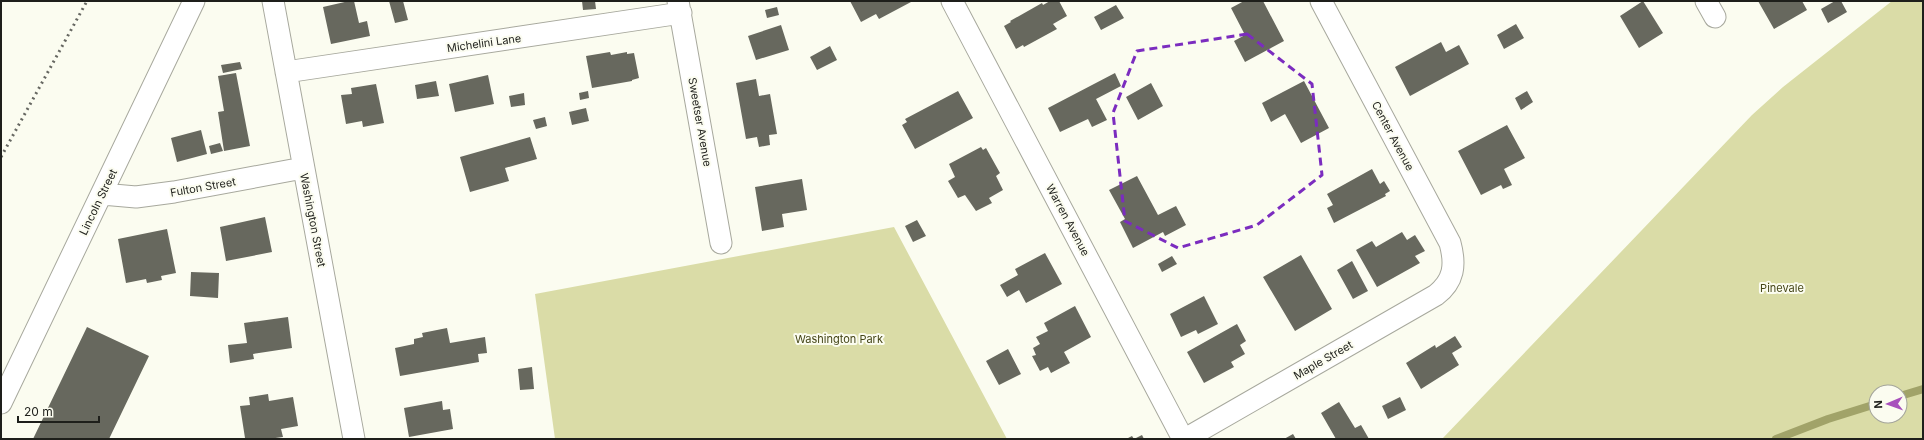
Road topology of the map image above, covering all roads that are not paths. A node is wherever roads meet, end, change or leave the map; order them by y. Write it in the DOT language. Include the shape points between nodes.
graph roads {
  1 [pos="194,1"];
  2 [pos="273,1"];
  3 [pos="952,1"];
  4 [pos="1321,1"];
  5 [pos="680,7"];
  6 [pos="286,72"];
  7 [pos="303,168"];
  8 [pos="102,194"];
  9 [pos="721,243"];
  10 [pos="1453,273"];
  11 [pos="1,403"];
  12 [pos="354,439"];
  13 [pos="1184,439"];
  1 -- 8 [label="street, Lincoln Street"];
  2 -- 6 [label="street, Washington Street"];
  3 -- 13 [label="street, Warren Avenue"];
  4 -- 10 [label="street, Center Avenue" via="1450,244 1454,262"];
  5 -- 6 [label="street, Michelini Lane"];
  5 -- 9 [label="street, Sweetser Avenue"];
  6 -- 7 [label="street, Washington Street"];
  7 -- 8 [label="street, Fulton Street" via="136,197"];
  7 -- 12 [label="street, Washington Street"];
  8 -- 11 [label="street, Lincoln Street"];
  10 -- 13 [label="street, Maple Street" via="1448,283 1436,295"];
}
